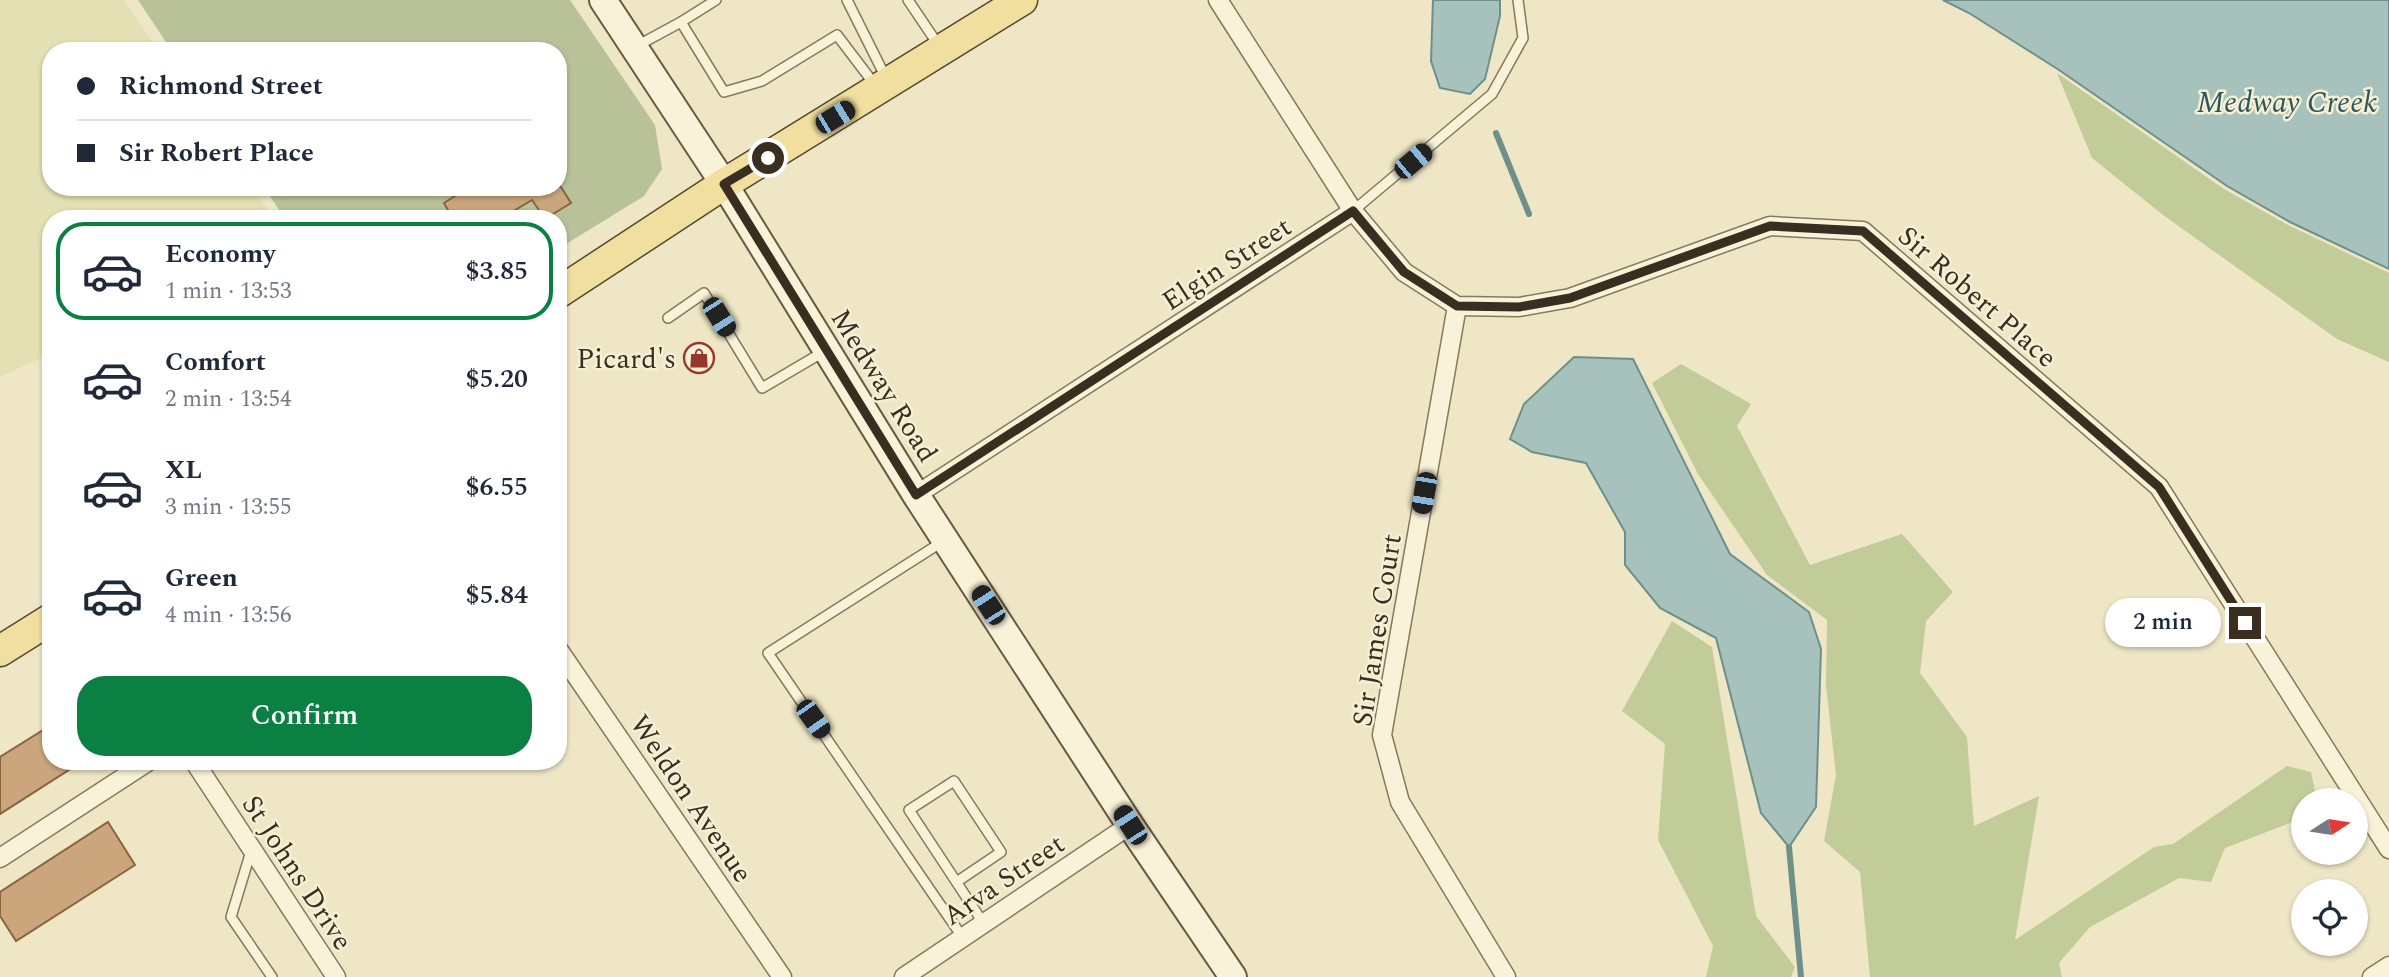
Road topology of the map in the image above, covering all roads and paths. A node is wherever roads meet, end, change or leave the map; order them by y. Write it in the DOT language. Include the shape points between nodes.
graph roads {
  1 [pos="603,0"];
  2 [pos="716,0"];
  3 [pos="847,0"];
  4 [pos="908,0"];
  5 [pos="1023,0"];
  6 [pos="1217,0"];
  7 [pos="1518,0"];
  8 [pos="681,22"];
  9 [pos="634,48"];
  10 [pos="942,50"];
  11 [pos="884,87"];
  12 [pos="724,184"];
  13 [pos="1353,211"];
  14 [pos="567,287"];
  15 [pos="1457,306"];
  16 [pos="668,318"];
  17 [pos="827,351"];
  18 [pos="916,495"];
  19 [pos="945,540"];
  20 [pos="42,625"];
  21 [pos="0,651"];
  22 [pos="567,662"];
  23 [pos="135,770"];
  24 [pos="200,770"];
  25 [pos="1130,825"];
  26 [pos="251,849"];
  27 [pos="2389,849"];
  28 [pos="0,858"];
  29 [pos="958,881"];
  30 [pos="984,924"];
  31 [pos="963,938"];
  32 [pos="2389,966"];
  33 [pos="272,977"];
  34 [pos="335,977"];
  35 [pos="782,977"];
  36 [pos="904,977"];
  37 [pos="1233,977"];
  38 [pos="1506,977"];
  39 [pos="2372,977"];
  1 -- 9 [label="main road, Medway Road"];
  2 -- 8 [label="lane"];
  3 -- 11 [label="lane"];
  4 -- 10 [label="lane"];
  5 -- 10 [label="main road"];
  6 -- 13 [label="street"];
  7 -- 13 [label="lane" via="1523,37 1492,94"];
  8 -- 9 [label="lane"];
  8 -- 11 [label="lane" via="724,92 762,81 837,35"];
  9 -- 12 [label="main road, Medway Road"];
  10 -- 11 [label="main road"];
  11 -- 12 [label="main road"];
  12 -- 14 [label="main road"];
  12 -- 17 [label="main road, Medway Road"];
  13 -- 15 [label="street" via="1404,272"];
  13 -- 18 [label="street, Elgin Street"];
  15 -- 27 [label="street, Sir Robert Place" via="1519,307 1570,298 1770,226 1863,231 2159,487"];
  15 -- 38 [label="street, Sir James Court" via="1382,735 1400,802"];
  16 -- 17 [label="lane" via="704,293 762,388"];
  17 -- 18 [label="main road, Medway Road"];
  18 -- 19 [label="main road, Medway Road"];
  19 -- 25 [label="main road, Medway Road"];
  19 -- 31 [label="lane" via="768,653"];
  20 -- 21 [label="main road"];
  22 -- 35 [label="street, Weldon Avenue"];
  23 -- 28 [label="street"];
  24 -- 26 [label="street, St Johns Drive"];
  25 -- 30 [label="street, Arva Street"];
  25 -- 37 [label="main road, Medway Road"];
  26 -- 33 [label="lane" via="231,916"];
  26 -- 34 [label="street, St Johns Drive"];
  29 -- 29 [label="lane" via="909,810 954,781 1001,852"];
  29 -- 30 [label="lane"];
  30 -- 31 [label="street, Arva Street"];
  31 -- 36 [label="street, Arva Street"];
  32 -- 39 [label="street"];
}
